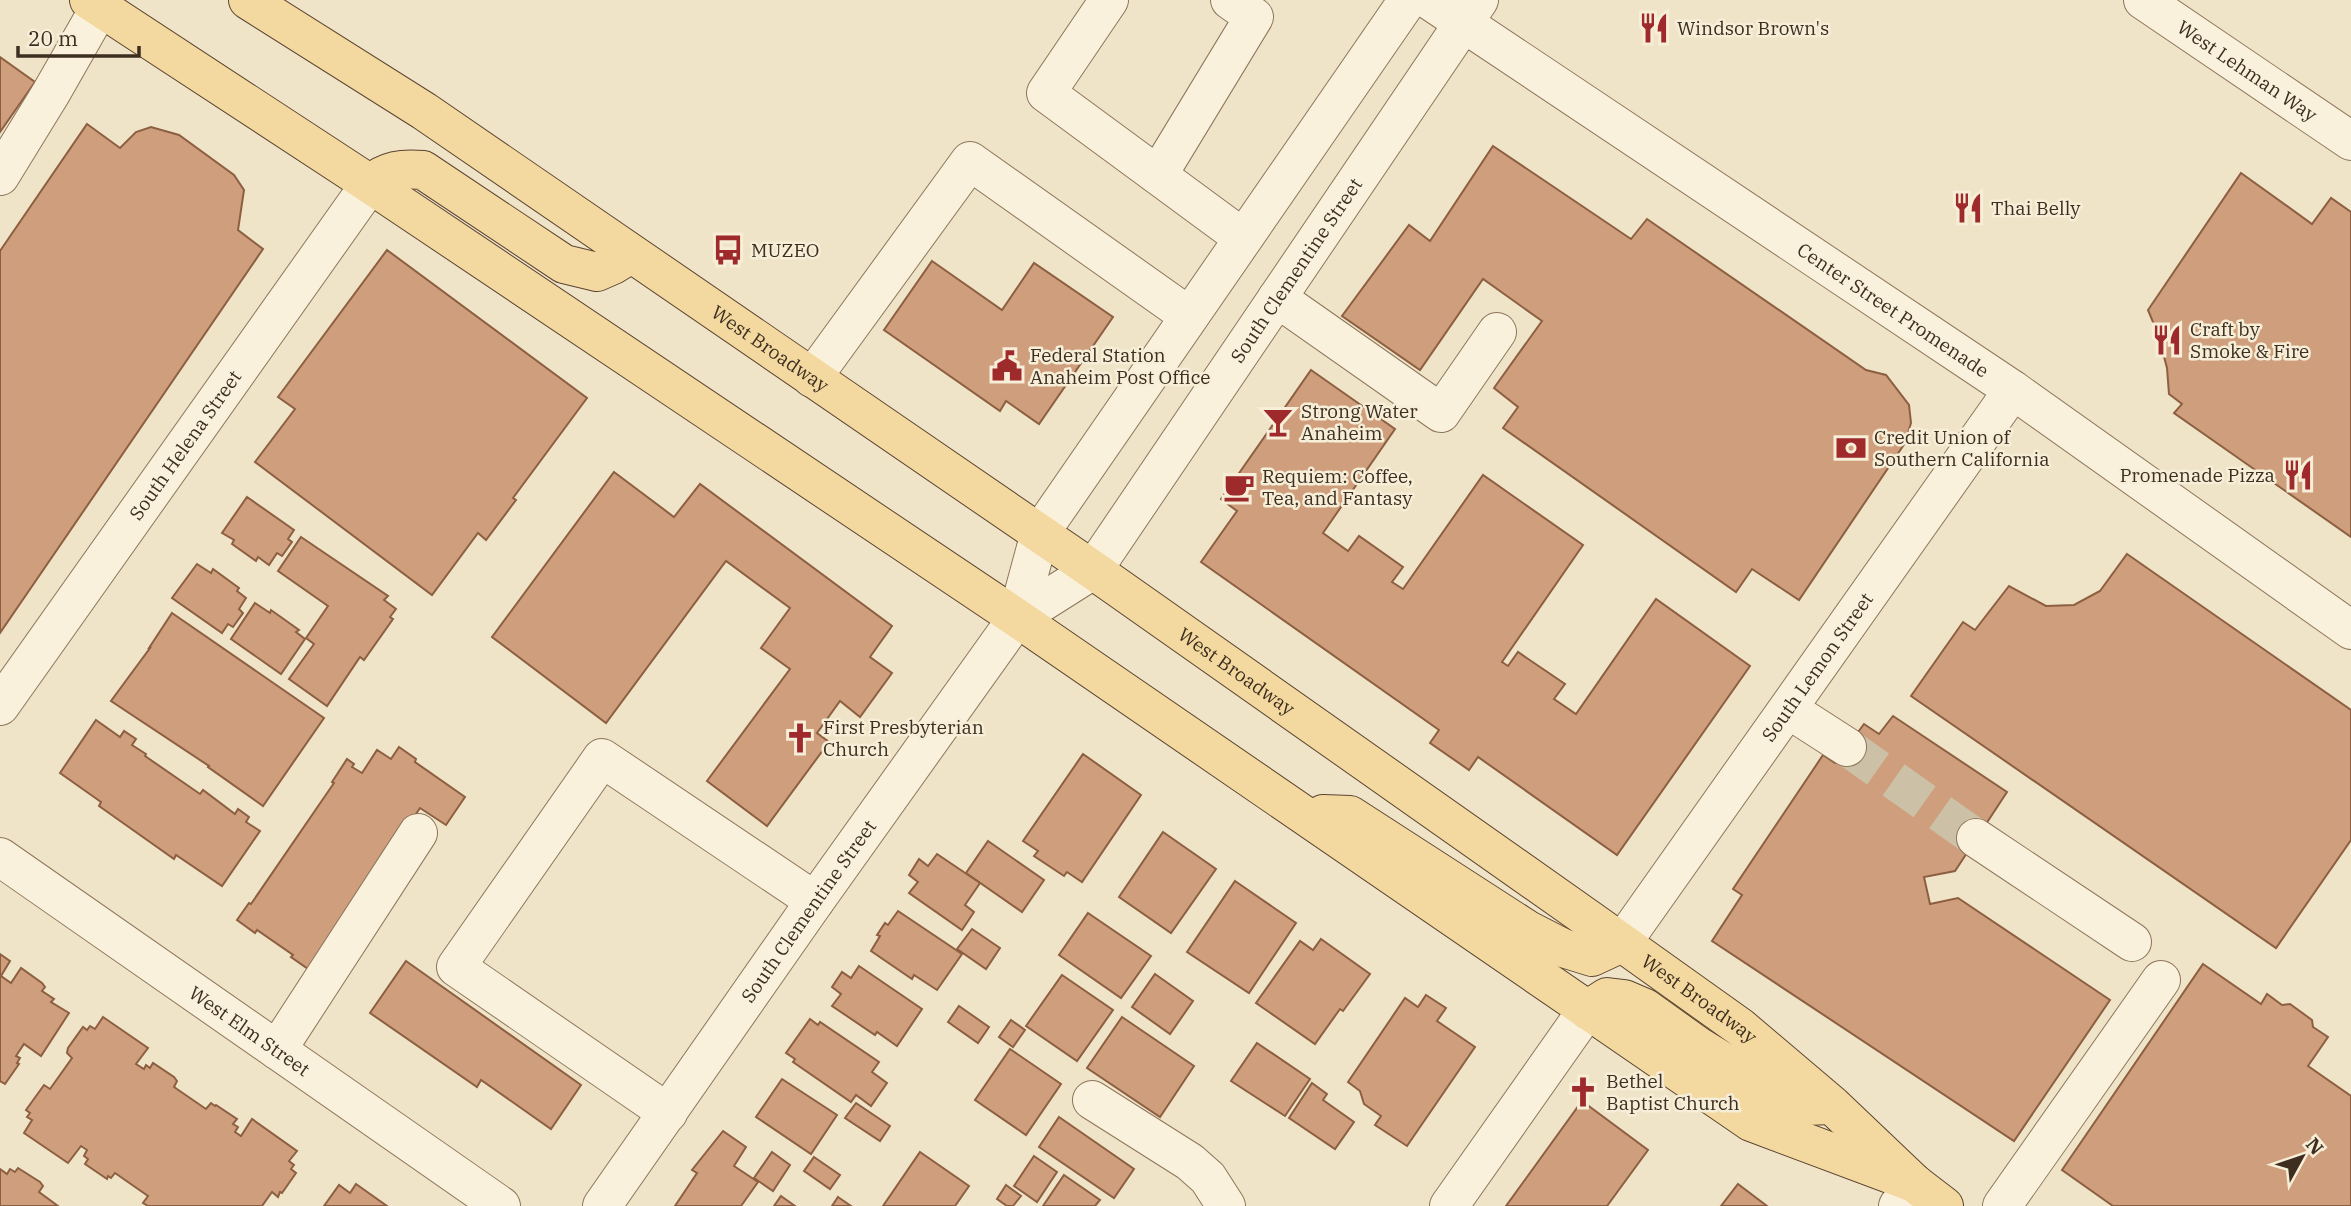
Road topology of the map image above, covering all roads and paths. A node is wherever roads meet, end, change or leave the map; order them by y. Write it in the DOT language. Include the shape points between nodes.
graph roads {
  1 [pos="248,0"];
  2 [pos="1109,0"];
  3 [pos="1230,0"];
  4 [pos="1408,0"];
  5 [pos="1429,0"];
  6 [pos="2143,0"];
  7 [pos="94,4"];
  8 [pos="1471,12"];
  9 [pos="2351,141"];
  10 [pos="1158,175"];
  11 [pos="0,176"];
  12 [pos="370,184"];
  13 [pos="1244,238"];
  14 [pos="631,254"];
  15 [pos="1277,298"];
  16 [pos="1189,316"];
  17 [pos="1497,332"];
  18 [pos="813,378"];
  19 [pos="2013,390"];
  20 [pos="1040,533"];
  21 [pos="1093,570"];
  22 [pos="1017,618"];
  23 [pos="2351,631"];
  24 [pos="0,706"];
  25 [pos="1788,709"];
  26 [pos="1846,747"];
  27 [pos="1313,822"];
  28 [pos="418,833"];
  29 [pos="1976,838"];
  30 [pos="0,857"];
  31 [pos="815,901"];
  32 [pos="2132,942"];
  33 [pos="1622,943"];
  34 [pos="2161,981"];
  35 [pos="1587,1010"];
  36 [pos="277,1050"];
  37 [pos="1092,1100"];
  38 [pos="1832,1105"];
  39 [pos="668,1113"];
  40 [pos="1906,1195"];
  41 [pos="501,1206"];
  42 [pos="602,1206"];
  43 [pos="1226,1206"];
  44 [pos="1449,1206"];
  45 [pos="1944,1206"];
  46 [pos="2002,1206"];
  1 -- 14 [label="main road, West Broadway" via="424,111"];
  2 -- 10 [label="street" via="1046,93"];
  3 -- 10 [label="street" via="1254,17"];
  4 -- 13 [label="street, South Clementine Street"];
  5 -- 8 [label="street, Center Street Promenade"];
  6 -- 9 [label="street, West Lehman Way"];
  7 -- 11 [label="street" via="51,93"];
  7 -- 12 [label="main road, West Broadway"];
  8 -- 15 [label="street, South Clementine Street"];
  8 -- 19 [label="street, Center Street Promenade"];
  10 -- 13 [label="street"];
  12 -- 14 [label="main road" via="397,169 423,170 564,264 597,272"];
  12 -- 22 [label="main road, West Broadway"];
  12 -- 24 [label="street, South Helena Street"];
  13 -- 16 [label="street, South Clementine Street"];
  14 -- 18 [label="main road, West Broadway"];
  15 -- 17 [label="street" via="1441,413"];
  15 -- 21 [label="street, South Clementine Street"];
  16 -- 18 [label="street" via="970,161"];
  16 -- 20 [label="street, South Clementine Street"];
  18 -- 20 [label="main road, West Broadway"];
  19 -- 23 [label="street, Center Street Promenade"];
  19 -- 25 [label="street, South Lemon Street"];
  20 -- 21 [label="main road, West Broadway"];
  20 -- 22 [label="street, South Clementine Street"];
  21 -- 22 [label="street, South Clementine Street"];
  21 -- 33 [label="main road, West Broadway"];
  22 -- 27 [label="main road, West Broadway"];
  22 -- 31 [label="street, South Clementine Street"];
  25 -- 26 [label="street"];
  25 -- 33 [label="street, South Lemon Street"];
  27 -- 33 [label="main road" via="1322,814 1350,815 1563,948 1592,957"];
  27 -- 35 [label="main road, West Broadway"];
  28 -- 36 [label="street"];
  29 -- 32 [label="street"];
  30 -- 36 [label="street, West Elm Street"];
  31 -- 39 [label="street, South Clementine Street"];
  31 -- 39 [label="street" via="602,758 456,967"];
  33 -- 38 [label="main road, West Broadway" via="1740,1027"];
  34 -- 46 [label="street"];
  35 -- 38 [label="main road, West Broadway" via="1607,997 1625,999 1783,1098 1806,1106"];
  35 -- 40 [label="main road, West Broadway" via="1751,1122"];
  35 -- 44 [label="street"];
  36 -- 41 [label="street, West Elm Street"];
  37 -- 43 [label="street" via="1190,1162 1208,1178"];
  38 -- 40 [label="main road, West Broadway"];
  39 -- 42 [label="street, South Clementine Street"];
  40 -- 45 [label="main road, West Broadway"];
}
